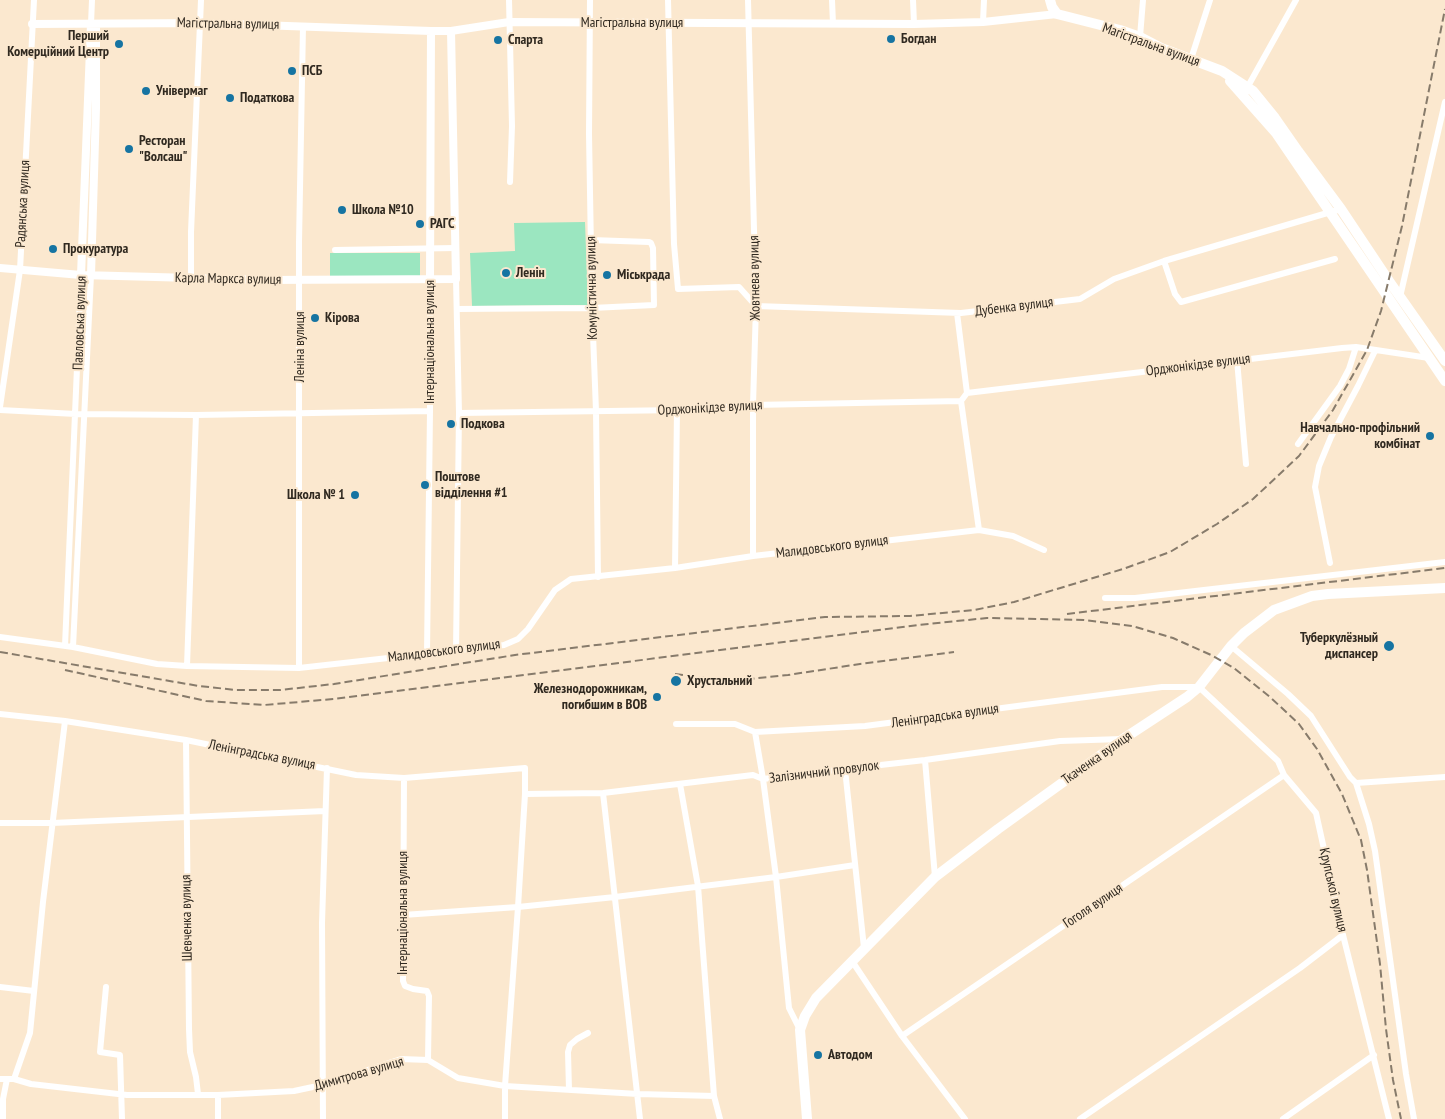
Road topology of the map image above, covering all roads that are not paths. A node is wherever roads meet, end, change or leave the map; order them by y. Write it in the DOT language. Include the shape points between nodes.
graph roads {
  1 [pos="34,0"];
  2 [pos="92,0"];
  3 [pos="201,0"];
  4 [pos="509,0"];
  5 [pos="590,0"];
  6 [pos="668,0"];
  7 [pos="748,0"];
  8 [pos="832,0"];
  9 [pos="913,0"];
  10 [pos="984,0"];
  11 [pos="1050,0"];
  12 [pos="1143,0"];
  13 [pos="1210,0"];
  14 [pos="1296,0"];
  15 [pos="1057,14"];
  16 [pos="509,22"];
  17 [pos="591,22"];
  18 [pos="983,22"];
  19 [pos="201,23"];
  20 [pos="668,23"];
  21 [pos="749,23"];
  22 [pos="32,24"];
  23 [pos="94,24"];
  24 [pos="833,24"];
  25 [pos="914,24"];
  26 [pos="302,26"];
  27 [pos="451,31"];
  28 [pos="431,32"];
  29 [pos="1140,38"];
  30 [pos="1191,59"];
  31 [pos="1222,71"];
  32 [pos="1247,88"];
  33 [pos="1445,102"];
  34 [pos="510,182"];
  35 [pos="1342,209"];
  36 [pos="1331,213"];
  37 [pos="591,240"];
  38 [pos="429,248"];
  39 [pos="455,248"];
  40 [pos="335,250"];
  41 [pos="1335,259"];
  42 [pos="1164,261"];
  43 [pos="0,268"];
  44 [pos="20,270"];
  45 [pos="81,275"];
  46 [pos="90,275"];
  47 [pos="191,278"];
  48 [pos="430,279"];
  49 [pos="456,279"];
  50 [pos="300,281"];
  51 [pos="1400,297"];
  52 [pos="756,306"];
  53 [pos="592,308"];
  54 [pos="457,309"];
  55 [pos="957,313"];
  56 [pos="1356,347"];
  57 [pos="1375,351"];
  58 [pos="1429,358"];
  59 [pos="1237,360"];
  60 [pos="1445,361"];
  61 [pos="1445,381"];
  62 [pos="968,393"];
  63 [pos="961,401"];
  64 [pos="753,405"];
  65 [pos="0,409"];
  66 [pos="677,410"];
  67 [pos="430,411"];
  68 [pos="596,411"];
  69 [pos="300,413"];
  70 [pos="459,413"];
  71 [pos="76,414"];
  72 [pos="84,414"];
  73 [pos="196,415"];
  74 [pos="1298,444"];
  75 [pos="1246,464"];
  76 [pos="979,530"];
  77 [pos="1044,550"];
  78 [pos="753,556"];
  79 [pos="1445,562"];
  80 [pos="1330,563"];
  81 [pos="675,568"];
  82 [pos="598,577"];
  83 [pos="1445,588"];
  84 [pos="1105,598"];
  85 [pos="0,637"];
  86 [pos="66,646"];
  87 [pos="1231,646"];
  88 [pos="73,647"];
  89 [pos="456,651"];
  90 [pos="427,653"];
  91 [pos="187,666"];
  92 [pos="299,668"];
  93 [pos="1199,686"];
  94 [pos="0,714"];
  95 [pos="65,721"];
  96 [pos="676,724"];
  97 [pos="755,732"];
  98 [pos="1123,739"];
  99 [pos="186,740"];
  100 [pos="926,760"];
  101 [pos="327,768"];
  102 [pos="845,768"];
  103 [pos="1284,776"];
  104 [pos="1445,777"];
  105 [pos="404,778"];
  106 [pos="763,779"];
  107 [pos="1356,783"];
  108 [pos="680,784"];
  109 [pos="603,792"];
  110 [pos="525,794"];
  111 [pos="325,811"];
  112 [pos="186,817"];
  113 [pos="52,823"];
  114 [pos="0,824"];
  115 [pos="855,865"];
  116 [pos="776,877"];
  117 [pos="936,877"];
  118 [pos="698,886"];
  119 [pos="616,897"];
  120 [pos="518,907"];
  121 [pos="403,915"];
  122 [pos="1343,934"];
  123 [pos="864,948"];
  124 [pos="852,961"];
  125 [pos="0,987"];
  126 [pos="106,987"];
  127 [pos="34,991"];
  128 [pos="800,1030"];
  129 [pos="588,1033"];
  130 [pos="902,1036"];
  131 [pos="1374,1055"];
  132 [pos="428,1060"];
  133 [pos="0,1079"];
  134 [pos="11,1079"];
  135 [pos="322,1085"];
  136 [pos="505,1086"];
  137 [pos="568,1090"];
  138 [pos="121,1094"];
  139 [pos="198,1094"];
  140 [pos="638,1094"];
  141 [pos="218,1095"];
  142 [pos="714,1096"];
  143 [pos="2,1119"];
  144 [pos="122,1119"];
  145 [pos="218,1119"];
  146 [pos="323,1119"];
  147 [pos="505,1119"];
  148 [pos="640,1119"];
  149 [pos="720,1119"];
  150 [pos="807,1119"];
  151 [pos="965,1119"];
  152 [pos="1080,1119"];
  153 [pos="1283,1119"];
  154 [pos="1389,1119"];
  155 [pos="1414,1119"];
  1 -- 22 [label="street, Радянська вулиця"];
  2 -- 23 [label="street, Павловська вулиця"];
  3 -- 19 [label="street"];
  4 -- 16 [label="street"];
  5 -- 17 [label="street, Комуністична вулиця"];
  6 -- 20 [label="street"];
  7 -- 21 [label="street, Жовтнева вулиця"];
  8 -- 24 [label="street"];
  9 -- 25 [label="street"];
  10 -- 18 [label="street"];
  11 -- 15 [label="main road"];
  12 -- 29 [label="street"];
  13 -- 30 [label="street"];
  14 -- 32 [label="street"];
  15 -- 18 [label="street, Магістральна вулиця"];
  15 -- 29 [label="main road, Магістральна вулиця"];
  16 -- 17 [label="street, Магістральна вулиця"];
  16 -- 27 [label="street, Магістральна вулиця"];
  16 -- 34 [label="street"];
  17 -- 20 [label="street, Магістральна вулиця"];
  17 -- 37 [label="street, Комуністична вулиця"];
  18 -- 25 [label="street, Магістральна вулиця"];
  19 -- 23 [label="street, Магістральна вулиця"];
  19 -- 26 [label="street, Магістральна вулиця"];
  19 -- 47 [label="street" via="190,232"];
  20 -- 21 [label="street, Магістральна вулиця"];
  20 -- 52 [label="street" via="678,289 739,287"];
  21 -- 24 [label="street, Магістральна вулиця"];
  21 -- 52 [label="street, Жовтнева вулиця"];
  22 -- 23 [label="street, Магістральна вулиця"];
  22 -- 44 [label="street, Радянська вулиця"];
  23 -- 45 [label="street, Павловська вулиця"];
  23 -- 46 [label="street, Павловська вулиця" via="96,108"];
  24 -- 25 [label="street, Магістральна вулиця"];
  26 -- 28 [label="street, Магістральна вулиця"];
  26 -- 50 [label="street, Леніна вулиця"];
  27 -- 28 [label="street, Магістральна вулиця"];
  27 -- 39 [label="street, Інтернаціональна вулиця"];
  28 -- 38 [label="street, Інтернаціональна вулиця"];
  29 -- 30 [label="main road, Магістральна вулиця"];
  30 -- 31 [label="main road, Магістральна вулиця"];
  31 -- 32 [label="main road, Магістральна вулиця"];
  31 -- 36 [label="main road, Магістральна вулиця" via="1276,133"];
  32 -- 35 [label="main road, Магістральна вулиця" via="1275,118"];
  33 -- 51 [label="street"];
  35 -- 36 [label="street, Дубенка вулиця"];
  35 -- 51 [label="main road, Магістральна вулиця"];
  36 -- 42 [label="street, Дубенка вулиця"];
  36 -- 58 [label="main road, Магістральна вулиця"];
  37 -- 53 [label="street, Комуністична вулиця"];
  37 -- 53 [label="street" via="648,242 654,248 654,305"];
  38 -- 39 [label="street"];
  38 -- 40 [label="street"];
  38 -- 48 [label="street, Інтернаціональна вулиця"];
  39 -- 49 [label="street, Інтернаціональна вулиця"];
  41 -- 42 [label="street" via="1181,302"];
  42 -- 55 [label="street, Дубенка вулиця" via="1114,279 1080,299"];
  43 -- 44 [label="street, Карла Маркса вулиця"];
  44 -- 45 [label="street, Карла Маркса вулиця"];
  44 -- 65 [label="street, Радянська вулиця"];
  45 -- 46 [label="street, Карла Маркса вулиця"];
  45 -- 71 [label="street, Павловська вулиця"];
  46 -- 47 [label="street, Карла Маркса вулиця"];
  46 -- 72 [label="street, Павловська вулиця"];
  47 -- 50 [label="street, Карла Маркса вулиця"];
  48 -- 49 [label="street, Карла Маркса вулиця"];
  48 -- 50 [label="street, Карла Маркса вулиця"];
  48 -- 67 [label="street, Інтернаціональна вулиця"];
  49 -- 54 [label="street, Інтернаціональна вулиця"];
  50 -- 69 [label="street, Леніна вулиця"];
  51 -- 60 [label="main road, Магістральна вулиця"];
  52 -- 55 [label="street, Дубенка вулиця"];
  52 -- 64 [label="street, Жовтнева вулиця"];
  53 -- 54 [label="street"];
  53 -- 68 [label="street, Комуністична вулиця"];
  54 -- 70 [label="street, Інтернаціональна вулиця"];
  55 -- 62 [label="street"];
  56 -- 57 [label="street, Орджонікідзе вулиця"];
  56 -- 59 [label="street, Орджонікідзе вулиця"];
  56 -- 74 [label="street" via="1340,386"];
  57 -- 58 [label="street, Орджонікідзе вулиця"];
  57 -- 80 [label="street" via="1319,466 1315,487"];
  58 -- 61 [label="main road, Магістральна вулиця"];
  59 -- 62 [label="street, Орджонікідзе вулиця"];
  59 -- 75 [label="street"];
  62 -- 63 [label="street"];
  63 -- 64 [label="street, Орджонікідзе вулиця"];
  63 -- 76 [label="street"];
  64 -- 66 [label="street, Орджонікідзе вулиця"];
  64 -- 78 [label="street, Жовтнева вулиця"];
  65 -- 71 [label="street"];
  66 -- 68 [label="street, Орджонікідзе вулиця"];
  66 -- 81 [label="street"];
  67 -- 69 [label="street"];
  67 -- 90 [label="street, Інтернаціональна вулиця"];
  68 -- 70 [label="street, Орджонікідзе вулиця"];
  68 -- 82 [label="street, Комуністична вулиця"];
  69 -- 73 [label="street"];
  69 -- 92 [label="street, Леніна вулиця"];
  70 -- 89 [label="street, Інтернаціональна вулиця"];
  71 -- 72 [label="street"];
  71 -- 86 [label="street, Павловська вулиця"];
  72 -- 73 [label="street"];
  72 -- 88 [label="street, Павловська вулиця"];
  73 -- 91 [label="street"];
  76 -- 77 [label="street, Малидовського вулиця" via="1013,536"];
  76 -- 78 [label="street, Малидовського вулиця"];
  78 -- 81 [label="street, Малидовського вулиця"];
  79 -- 84 [label="street" via="1135,598"];
  81 -- 82 [label="street, Малидовського вулиця"];
  82 -- 89 [label="street, Малидовського вулиця" via="571,579 555,590 518,639 504,645"];
  83 -- 87 [label="main road, Ткаченка вулиця" via="1312,596 1274,610"];
  85 -- 86 [label="street, Малидовського вулиця"];
  86 -- 88 [label="street, Малидовського вулиця"];
  87 -- 93 [label="main road, Ткаченка вулиця"];
  87 -- 107 [label="street" via="1312,716"];
  88 -- 91 [label="street, Малидовського вулиця" via="157,664"];
  89 -- 90 [label="street, Малидовського вулиця"];
  90 -- 92 [label="street, Малидовського вулиця"];
  91 -- 92 [label="street, Малидовського вулиця"];
  93 -- 97 [label="street, Ленінградська вулиця" via="1162,687 865,726"];
  93 -- 98 [label="main road, Ткаченка вулиця"];
  93 -- 103 [label="street, Крупської вулиця" via="1278,761"];
  94 -- 95 [label="street, Ленінградська вулиця"];
  95 -- 99 [label="street, Ленінградська вулиця"];
  95 -- 113 [label="street"];
  96 -- 97 [label="street, Ленінградська вулиця" via="735,724"];
  97 -- 106 [label="street"];
  98 -- 100 [label="street, Залізничний провулок" via="1060,741"];
  98 -- 117 [label="main road, Ткаченка вулиця"];
  99 -- 101 [label="street, Ленінградська вулиця"];
  99 -- 112 [label="street, Шевченка вулиця"];
  100 -- 102 [label="street, Залізничний провулок"];
  100 -- 117 [label="street"];
  101 -- 105 [label="street, Ленінградська вулиця" via="356,775"];
  101 -- 111 [label="street"];
  102 -- 106 [label="street, Залізничний провулок"];
  102 -- 115 [label="street"];
  103 -- 122 [label="street, Крупської вулиця" via="1316,813"];
  103 -- 130 [label="street, Гоголя вулиця"];
  104 -- 107 [label="street"];
  105 -- 110 [label="street, Ленінградська вулиця" via="525,768"];
  105 -- 121 [label="street, Інтернаціональна вулиця"];
  106 -- 108 [label="street, Залізничний провулок" via="753,775"];
  106 -- 116 [label="street"];
  107 -- 155 [label="street" via="1375,851"];
  108 -- 109 [label="street, Залізничний провулок"];
  108 -- 118 [label="street"];
  109 -- 110 [label="street, Залізничний провулок"];
  109 -- 119 [label="street"];
  110 -- 120 [label="street"];
  111 -- 112 [label="street"];
  111 -- 135 [label="street"];
  112 -- 113 [label="street"];
  112 -- 139 [label="street, Шевченка вулиця" via="188,1030"];
  113 -- 114 [label="street"];
  113 -- 127 [label="street"];
  115 -- 116 [label="street"];
  115 -- 123 [label="street"];
  116 -- 118 [label="street"];
  116 -- 128 [label="street" via="789,1008"];
  117 -- 123 [label="main road, Ткаченка вулиця"];
  118 -- 119 [label="street"];
  118 -- 142 [label="street"];
  119 -- 120 [label="street"];
  119 -- 140 [label="street"];
  120 -- 121 [label="street"];
  120 -- 136 [label="street"];
  121 -- 132 [label="street, Інтернаціональна вулиця" via="403,981 405,986 427,990 429,996"];
  122 -- 131 [label="street, Крупської вулиця"];
  122 -- 152 [label="street" via="1300,968"];
  123 -- 124 [label="main road, Ткаченка вулиця"];
  124 -- 128 [label="main road, Ткаченка вулиця" via="816,998"];
  124 -- 130 [label="street"];
  125 -- 127 [label="street"];
  126 -- 138 [label="street" via="100,1052 120,1055"];
  127 -- 134 [label="street" via="30,1033"];
  128 -- 150 [label="main road"];
  129 -- 137 [label="street" via="570,1046"];
  130 -- 151 [label="street"];
  131 -- 153 [label="street"];
  131 -- 154 [label="street, Крупської вулиця"];
  132 -- 135 [label="street, Димитрова вулиця" via="401,1058"];
  132 -- 136 [label="street, Димитрова вулиця" via="458,1078"];
  133 -- 134 [label="street, Димитрова вулиця"];
  134 -- 138 [label="street, Димитрова вулиця"];
  134 -- 143 [label="street" via="2,1099"];
  135 -- 141 [label="street, Димитрова вулиця" via="294,1092"];
  135 -- 146 [label="street"];
  136 -- 137 [label="street, Димитрова вулиця"];
  136 -- 147 [label="street"];
  137 -- 140 [label="street, Димитрова вулиця"];
  138 -- 139 [label="street, Димитрова вулиця"];
  138 -- 144 [label="street"];
  139 -- 141 [label="street, Димитрова вулиця"];
  140 -- 142 [label="street, Димитрова вулиця"];
  140 -- 148 [label="street"];
  141 -- 145 [label="street"];
  142 -- 149 [label="street"];
}
